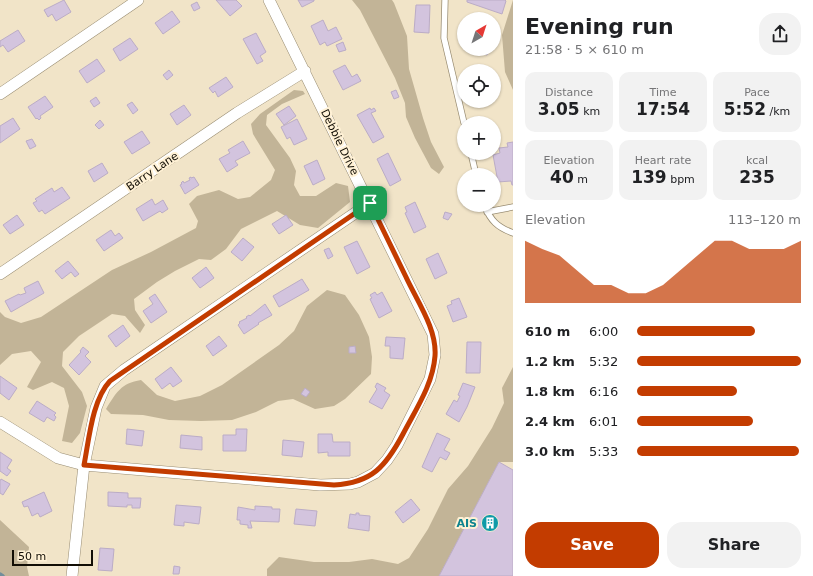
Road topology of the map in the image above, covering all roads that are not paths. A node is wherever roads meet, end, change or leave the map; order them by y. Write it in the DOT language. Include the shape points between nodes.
graph roads {
  1 [pos="138,0"];
  2 [pos="269,0"];
  3 [pos="445,0"];
  4 [pos="305,71"];
  5 [pos="0,94"];
  6 [pos="462,116"];
  7 [pos="370,203"];
  8 [pos="513,207"];
  9 [pos="501,209"];
  10 [pos="487,212"];
  11 [pos="513,233"];
  12 [pos="0,274"];
  13 [pos="0,422"];
  14 [pos="84,465"];
  15 [pos="72,576"];
  1 -- 5 [label="street"];
  2 -- 4 [label="street, Debbie Drive"];
  3 -- 6 [label="lane" via="444,38"];
  4 -- 7 [label="street, Debbie Drive"];
  4 -- 12 [label="street, Barry Lane" via="237,113"];
  7 -- 14 [label="street" via="110,381 101,393 96,408"];
  7 -- 14 [label="street, Debbie Drive" via="423,312 435,344 434,365 427,386 397,445 381,467 358,482 334,485"];
  8 -- 9 [label="lane"];
  10 -- 11 [label="lane" via="498,227"];
  13 -- 14 [label="street, Debbie Drive" via="58,458"];
  14 -- 15 [label="street"];
}
